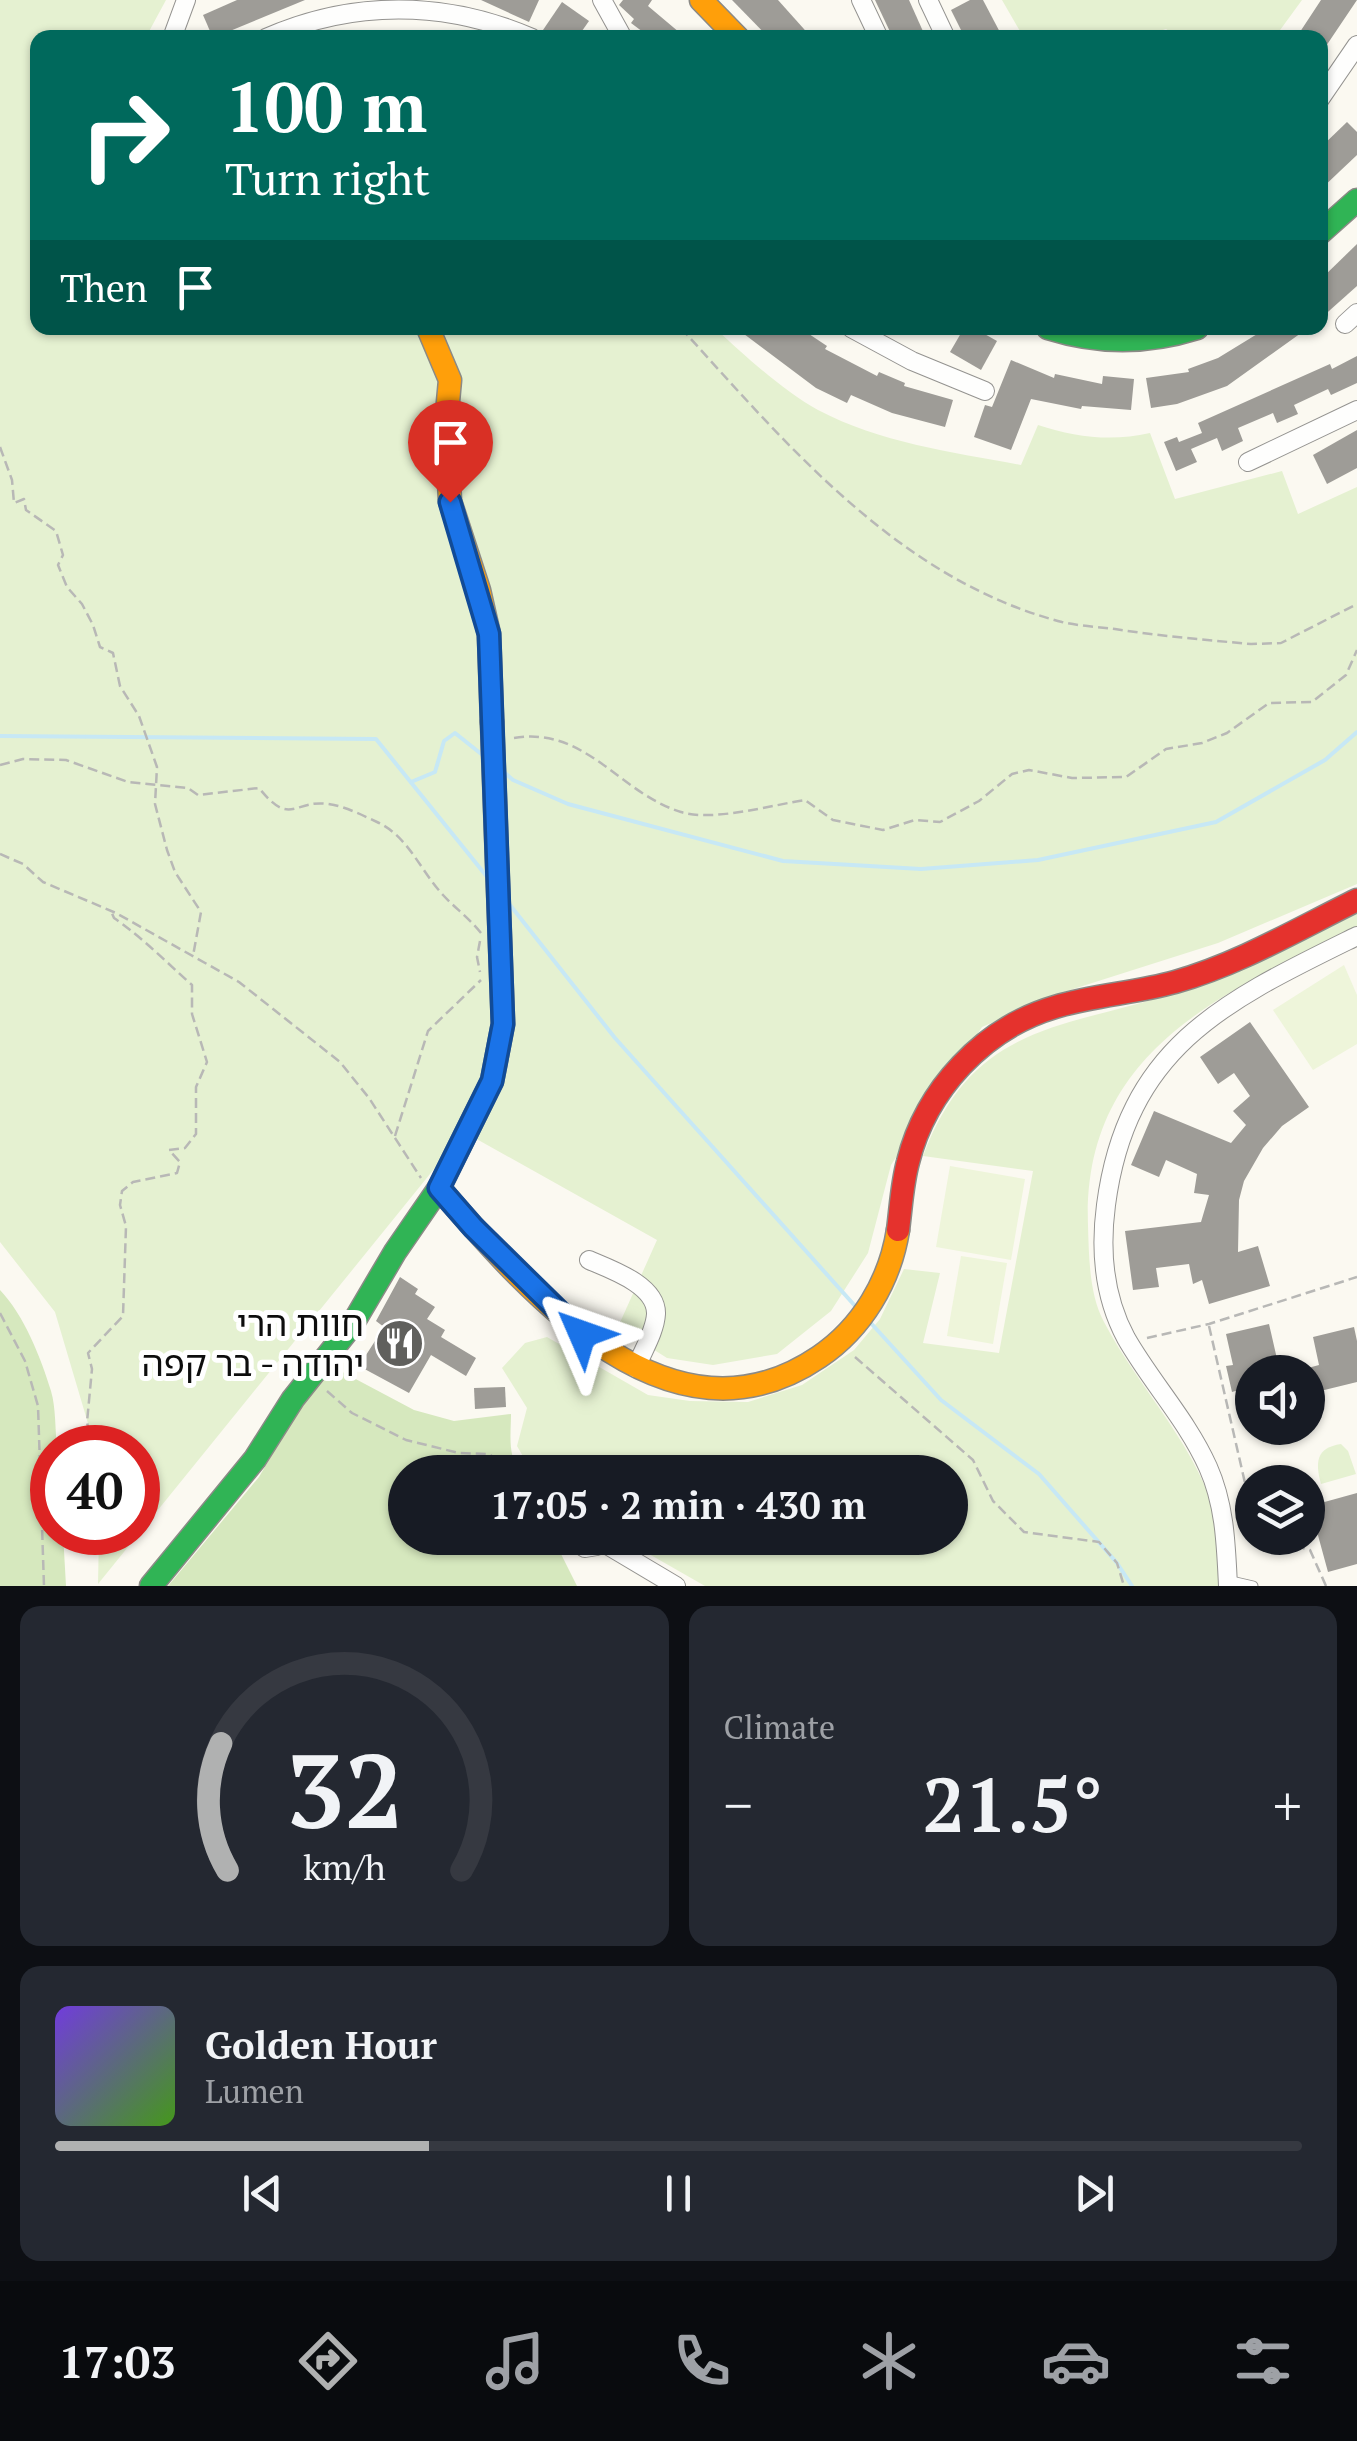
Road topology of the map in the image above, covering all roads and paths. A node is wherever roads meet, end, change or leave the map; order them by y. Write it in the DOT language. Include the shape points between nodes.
graph roads {
  1 [pos="186,0"];
  2 [pos="602,0"];
  3 [pos="702,0"];
  4 [pos="862,0"];
  5 [pos="928,0"];
  6 [pos="175,30"];
  7 [pos="280,30"];
  8 [pos="514,30"];
  9 [pos="619,30"];
  10 [pos="730,30"];
  11 [pos="875,30"];
  12 [pos="942,30"];
  13 [pos="1357,45"];
  14 [pos="1328,87"];
  15 [pos="1357,200"];
  16 [pos="1328,226"];
  17 [pos="431,335"];
  18 [pos="687,335"];
  19 [pos="865,335"];
  20 [pos="1068,335"];
  21 [pos="1179,335"];
  22 [pos="984,391"];
  23 [pos="1357,410"];
  24 [pos="0,447"];
  25 [pos="1248,462"];
  26 [pos="1357,604"];
  27 [pos="1357,650"];
  28 [pos="493,743"];
  29 [pos="0,765"];
  30 [pos="156,787"];
  31 [pos="0,854"];
  32 [pos="1357,900"];
  33 [pos="111,911"];
  34 [pos="1357,936"];
  35 [pos="193,956"];
  36 [pos="395,1136"];
  37 [pos="439,1188"];
  38 [pos="589,1260"];
  39 [pos="1357,1277"];
  40 [pos="0,1313"];
  41 [pos="1209,1324"];
  42 [pos="838,1342"];
  43 [pos="1129,1342"];
  44 [pos="636,1368"];
  45 [pos="310,1377"];
  46 [pos="39,1425"];
  47 [pos="88,1425"];
  48 [pos="490,1455"];
  49 [pos="1241,1465"];
  50 [pos="1235,1501"];
  51 [pos="1221,1506"];
  52 [pos="43,1555"];
  53 [pos="627,1555"];
  54 [pos="1312,1555"];
  55 [pos="1228,1583"];
  56 [pos="44,1586"];
  57 [pos="151,1586"];
  58 [pos="676,1586"];
  59 [pos="1124,1586"];
  60 [pos="1253,1586"];
  61 [pos="1326,1586"];
  1 -- 6 [label="street"];
  2 -- 9 [label="street"];
  3 -- 10 [label="street"];
  4 -- 11 [label="street"];
  5 -- 12 [label="street"];
  7 -- 8 [label="street" via="367,4 468,10"];
  13 -- 14 [label="street"];
  15 -- 16 [label="street"];
  17 -- 28 [label="street" via="450,380 450,502 489,634"];
  18 -- 26 [label="path" via="804,463 870,521 989,595 1062,622 1251,644 1281,643"];
  19 -- 22 [label="street"];
  20 -- 21 [label="street" via="1112,342"];
  23 -- 25 [label="street"];
  24 -- 30 [label="path" via="14,504 24,499 26,510 56,532 67,586 100,646 113,653 120,686 139,716 156,767"];
  27 -- 28 [label="path" via="1346,674 1312,702 1269,703 1227,733 1166,749 1126,777 1029,770 1012,774 940,822 915,820 883,830 833,820 805,800 721,813 678,812 554,737"];
  28 -- 37 [label="street" via="503,1024 492,1081"];
  29 -- 30 [label="path" via="66,760"];
  30 -- 35 [label="path" via="175,872 201,912"];
  30 -- 36 [label="path" via="188,788 198,795 259,788 286,811 334,804 401,836 445,898 481,933 482,979 428,1032"];
  31 -- 33 [label="path"];
  32 -- 42 [label="street" via="1198,975 1050,1006 982,1046 939,1092 915,1137 890,1265 876,1295"];
  33 -- 35 [label="path"];
  33 -- 47 [label="path" via="192,985 192,1014 206,1062 196,1088 196,1134 185,1148 169,1150 180,1162 177,1174 133,1182 122,1191 124,1316 88,1353"];
  34 -- 43 [label="street" via="1230,1002 1165,1058 1145,1085 1117,1150 1102,1249 1114,1312"];
  35 -- 36 [label="path" via="239,982 340,1062"];
  36 -- 37 [label="path" via="425,1184"];
  37 -- 44 [label="street" via="582,1334"];
  37 -- 45 [label="street" via="352,1326"];
  38 -- 44 [label="street" via="623,1275 655,1306"];
  39 -- 41 [label="path"];
  40 -- 46 [label="path" via="25,1361"];
  41 -- 43 [label="path"];
  41 -- 49 [label="path"];
  42 -- 44 [label="street" via="771,1381 731,1388 692,1388"];
  42 -- 59 [label="path" via="974,1460 993,1502 1024,1532 1099,1542"];
  43 -- 51 [label="street" via="1198,1447"];
  45 -- 48 [label="path" via="352,1413 406,1440"];
  45 -- 57 [label="street" via="255,1459"];
  50 -- 51 [label="path"];
  51 -- 55 [label="street"];
  52 -- 56 [label="path"];
  53 -- 58 [label="street"];
  54 -- 61 [label="path"];
  55 -- 60 [label="lane"];
}
